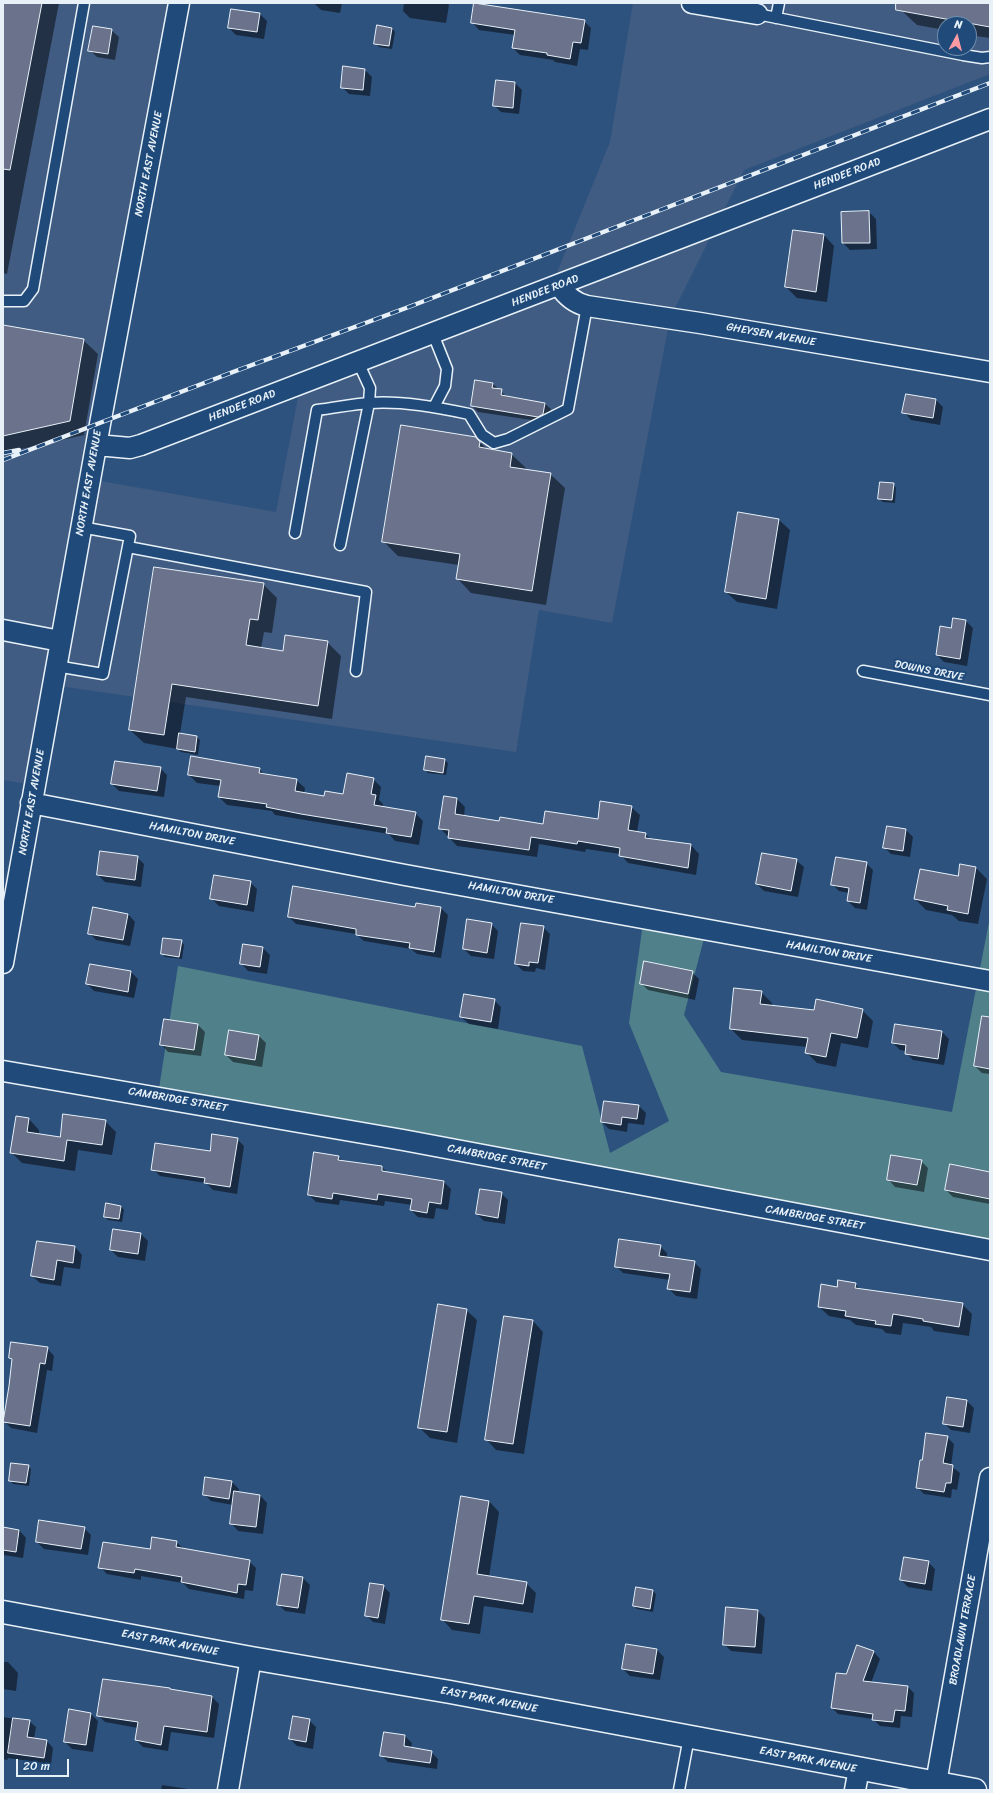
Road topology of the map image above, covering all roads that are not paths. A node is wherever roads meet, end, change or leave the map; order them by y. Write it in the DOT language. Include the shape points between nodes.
graph roads {
  1 [pos="84,3"];
  2 [pos="179,3"];
  3 [pos="692,3"];
  4 [pos="779,3"];
  5 [pos="756,14"];
  6 [pos="776,18"];
  7 [pos="990,58"];
  8 [pos="990,119"];
  9 [pos="559,286"];
  10 [pos="3,301"];
  11 [pos="587,306"];
  12 [pos="432,334"];
  13 [pos="358,362"];
  14 [pos="990,372"];
  15 [pos="369,403"];
  16 [pos="434,407"];
  17 [pos="97,445"];
  18 [pos="81,527"];
  19 [pos="296,533"];
  20 [pos="340,545"];
  21 [pos="128,547"];
  22 [pos="3,630"];
  23 [pos="60,641"];
  24 [pos="56,666"];
  25 [pos="356,671"];
  26 [pos="863,671"];
  27 [pos="990,695"];
  28 [pos="32,803"];
  29 [pos="3,963"];
  30 [pos="990,981"];
  31 [pos="3,1071"];
  32 [pos="990,1250"];
  33 [pos="990,1478"];
  34 [pos="3,1612"];
  35 [pos="251,1658"];
  36 [pos="689,1737"];
  37 [pos="857,1780"];
  38 [pos="936,1783"];
  39 [pos="228,1790"];
  40 [pos="679,1790"];
  41 [pos="975,1790"];
  1 -- 10 [label="lane" via="33,289 24,301"];
  2 -- 17 [label="street, NORTH EAST AVENUE"];
  3 -- 5 [label="street"];
  4 -- 6 [label="lane"];
  5 -- 6 [label="lane"];
  6 -- 7 [label="lane" via="963,55"];
  8 -- 9 [label="street, HENDEE ROAD"];
  9 -- 11 [label="street, GHEYSEN AVENUE" via="572,300"];
  9 -- 12 [label="street, HENDEE ROAD"];
  11 -- 14 [label="street, GHEYSEN AVENUE"];
  11 -- 16 [label="lane" via="568,409 508,439 494,443 482,435 469,414"];
  12 -- 13 [label="street, HENDEE ROAD"];
  12 -- 16 [label="lane" via="447,369 445,386"];
  13 -- 15 [label="lane" via="370,388"];
  13 -- 17 [label="street, HENDEE ROAD" via="141,445 130,448"];
  15 -- 16 [label="lane"];
  15 -- 19 [label="lane" via="317,410"];
  15 -- 20 [label="lane"];
  17 -- 18 [label="street, NORTH EAST AVENUE"];
  18 -- 21 [label="lane" via="130,536"];
  18 -- 23 [label="street, NORTH EAST AVENUE"];
  21 -- 24 [label="lane" via="103,674"];
  21 -- 25 [label="lane" via="366,592"];
  22 -- 23 [label="street"];
  23 -- 24 [label="street, NORTH EAST AVENUE"];
  24 -- 28 [label="street, NORTH EAST AVENUE"];
  26 -- 27 [label="lane, DOWNS DRIVE"];
  28 -- 29 [label="street, NORTH EAST AVENUE"];
  28 -- 30 [label="street, HAMILTON DRIVE" via="405,875"];
  31 -- 32 [label="street, CAMBRIDGE STREET" via="403,1140"];
  33 -- 38 [label="street, BROADLAWN TERRACE"];
  34 -- 35 [label="main road, EAST PARK AVENUE"];
  35 -- 36 [label="main road, EAST PARK AVENUE"];
  35 -- 39 [label="street"];
  36 -- 37 [label="main road, EAST PARK AVENUE"];
  36 -- 40 [label="lane"];
  37 -- 38 [label="main road, EAST PARK AVENUE"];
  38 -- 41 [label="main road, EAST PARK AVENUE"];
}
